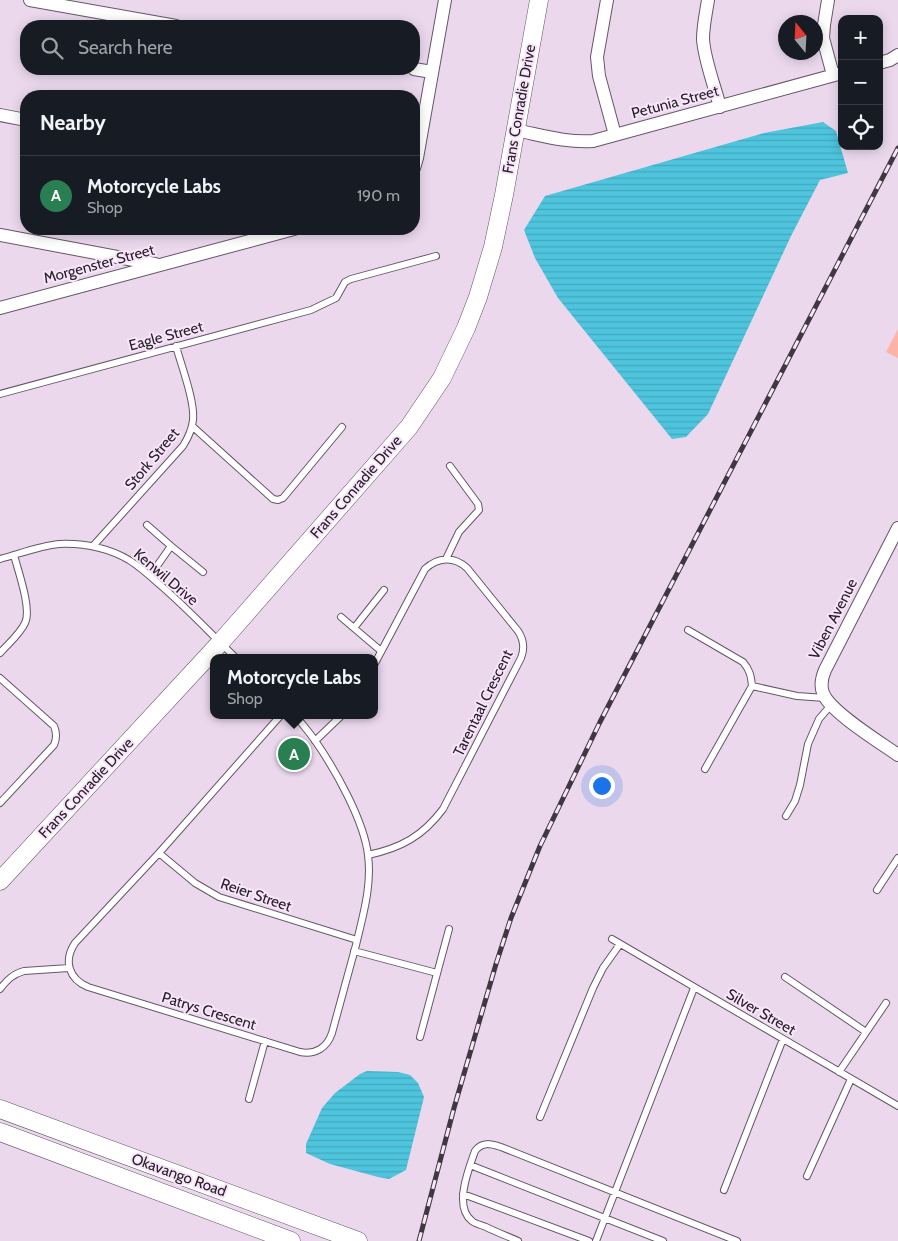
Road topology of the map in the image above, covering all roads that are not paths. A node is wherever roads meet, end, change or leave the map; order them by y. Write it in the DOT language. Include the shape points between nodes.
graph roads {
  1 [pos="30,0"];
  2 [pos="445,0"];
  3 [pos="539,0"];
  4 [pos="607,0"];
  5 [pos="708,0"];
  6 [pos="828,0"];
  7 [pos="142,20"];
  8 [pos="898,55"];
  9 [pos="883,62"];
  10 [pos="420,70"];
  11 [pos="432,72"];
  12 [pos="837,74"];
  13 [pos="720,107"];
  14 [pos="0,115"];
  15 [pos="20,119"];
  16 [pos="515,130"];
  17 [pos="615,136"];
  18 [pos="420,141"];
  19 [pos="0,235"];
  20 [pos="272,235"];
  21 [pos="436,256"];
  22 [pos="160,265"];
  23 [pos="0,308"];
  24 [pos="176,346"];
  25 [pos="0,394"];
  26 [pos="192,426"];
  27 [pos="342,427"];
  28 [pos="450,466"];
  29 [pos="147,526"];
  30 [pos="898,528"];
  31 [pos="93,546"];
  32 [pos="171,546"];
  33 [pos="14,555"];
  34 [pos="0,559"];
  35 [pos="446,559"];
  36 [pos="203,572"];
  37 [pos="150,576"];
  38 [pos="384,590"];
  39 [pos="341,617"];
  40 [pos="354,628"];
  41 [pos="688,630"];
  42 [pos="220,643"];
  43 [pos="382,651"];
  44 [pos="0,652"];
  45 [pos="232,654"];
  46 [pos="378,658"];
  47 [pos="0,678"];
  48 [pos="752,686"];
  49 [pos="828,701"];
  50 [pos="277,719"];
  51 [pos="297,719"];
  52 [pos="338,719"];
  53 [pos="315,741"];
  54 [pos="898,755"];
  55 [pos="705,769"];
  56 [pos="0,803"];
  57 [pos="786,816"];
  58 [pos="159,853"];
  59 [pos="368,855"];
  60 [pos="898,858"];
  61 [pos="0,881"];
  62 [pos="877,890"];
  63 [pos="449,929"];
  64 [pos="612,939"];
  65 [pos="357,940"];
  66 [pos="620,944"];
  67 [pos="354,951"];
  68 [pos="69,968"];
  69 [pos="437,972"];
  70 [pos="785,977"];
  71 [pos="694,988"];
  72 [pos="0,989"];
  73 [pos="886,1003"];
  74 [pos="866,1032"];
  75 [pos="420,1037"];
  76 [pos="782,1039"];
  77 [pos="265,1041"];
  78 [pos="839,1072"];
  79 [pos="851,1079"];
  80 [pos="249,1100"];
  81 [pos="897,1103"];
  82 [pos="0,1109"];
  83 [pos="540,1117"];
  84 [pos="0,1132"];
  85 [pos="470,1165"];
  86 [pos="807,1176"];
  87 [pos="724,1190"];
  88 [pos="615,1193"];
  89 [pos="463,1194"];
  90 [pos="604,1218"];
  91 [pos="291,1241"];
  92 [pos="358,1241"];
  93 [pos="518,1241"];
  94 [pos="589,1241"];
  95 [pos="596,1241"];
  96 [pos="663,1241"];
  97 [pos="737,1241"];
  1 -- 7 [label="street"];
  2 -- 11 [label="street"];
  3 -- 16 [label="street, Frans Conradie Drive"];
  4 -- 17 [label="street" via="598,58 599,76"];
  5 -- 13 [label="street" via="703,40"];
  6 -- 12 [label="street" via="823,38"];
  8 -- 9 [label="street"];
  10 -- 11 [label="street"];
  11 -- 18 [label="street"];
  12 -- 13 [label="street, Petunia Street"];
  13 -- 17 [label="street, Petunia Street"];
  14 -- 15 [label="street"];
  16 -- 17 [label="street, Petunia Street" via="582,142"];
  16 -- 42 [label="street, Frans Conradie Drive" via="493,247 466,328 442,378 409,427"];
  19 -- 22 [label="street"];
  20 -- 22 [label="street, Morgenster Street"];
  21 -- 24 [label="lane, Eagle Street" via="351,279 345,282 336,298 311,310"];
  22 -- 23 [label="street, Morgenster Street"];
  24 -- 25 [label="lane, Eagle Street"];
  24 -- 26 [label="lane, Stork Street" via="193,407"];
  26 -- 27 [label="lane" via="273,499 278,500"];
  26 -- 31 [label="lane, Stork Street" via="183,446"];
  28 -- 35 [label="lane" via="479,510 459,532"];
  29 -- 32 [label="lane"];
  30 -- 49 [label="street, Viben Avenue" via="823,676 822,688"];
  31 -- 33 [label="lane, Kenwil Drive" via="53,545"];
  31 -- 37 [label="lane, Kenwil Drive" via="123,557"];
  32 -- 36 [label="lane"];
  32 -- 37 [label="lane"];
  33 -- 34 [label="lane, Kenwil Drive"];
  33 -- 44 [label="lane" via="28,614 22,629"];
  35 -- 43 [label="lane" via="425,569"];
  35 -- 59 [label="lane, Tarentaal Crescent" via="462,564 472,575 520,635 523,653 449,799 436,818 411,840"];
  37 -- 42 [label="lane, Kenwil Drive"];
  38 -- 40 [label="lane"];
  39 -- 40 [label="lane"];
  40 -- 43 [label="lane"];
  41 -- 48 [label="lane" via="743,662 751,674"];
  42 -- 45 [label="lane"];
  42 -- 61 [label="street, Frans Conradie Drive"];
  43 -- 46 [label="lane"];
  47 -- 56 [label="lane" via="54,726 57,734 54,745"];
  48 -- 49 [label="lane"];
  48 -- 55 [label="lane"];
  49 -- 54 [label="street"];
  49 -- 57 [label="lane" via="808,744 800,785"];
  50 -- 58 [label="lane"];
  51 -- 53 [label="lane, Patrys Crescent"];
  52 -- 53 [label="lane"];
  53 -- 59 [label="lane, Patrys Crescent" via="357,816"];
  58 -- 65 [label="lane, Reier Street" via="195,883 218,897"];
  58 -- 68 [label="lane" via="74,943 68,958"];
  59 -- 65 [label="lane, Patrys Crescent" via="369,888"];
  60 -- 62 [label="lane"];
  63 -- 69 [label="lane"];
  64 -- 66 [label="lane, Silver Street"];
  65 -- 67 [label="lane, Patrys Crescent"];
  66 -- 71 [label="lane, Silver Street"];
  66 -- 83 [label="lane" via="593,988"];
  67 -- 69 [label="lane"];
  67 -- 77 [label="lane, Patrys Crescent" via="325,1046 316,1052 305,1053"];
  68 -- 72 [label="lane" via="19,973 9,978"];
  68 -- 77 [label="lane, Patrys Crescent" via="78,982 88,986"];
  69 -- 75 [label="lane"];
  70 -- 74 [label="lane"];
  71 -- 76 [label="lane, Silver Street"];
  71 -- 88 [label="lane"];
  73 -- 74 [label="lane"];
  74 -- 78 [label="lane"];
  76 -- 78 [label="lane, Silver Street"];
  76 -- 87 [label="lane"];
  77 -- 80 [label="lane"];
  78 -- 79 [label="lane, Silver Street"];
  79 -- 81 [label="lane, Silver Street"];
  79 -- 86 [label="lane"];
  82 -- 92 [label="street, Okavango Road"];
  84 -- 91 [label="street, Okavango Road"];
  85 -- 88 [label="lane" via="478,1148 490,1144"];
  85 -- 89 [label="lane"];
  85 -- 90 [label="lane"];
  88 -- 90 [label="lane"];
  88 -- 97 [label="lane"];
  89 -- 93 [label="lane" via="463,1206 472,1221"];
  89 -- 94 [label="lane"];
  90 -- 95 [label="lane"];
  90 -- 96 [label="lane"];
}
